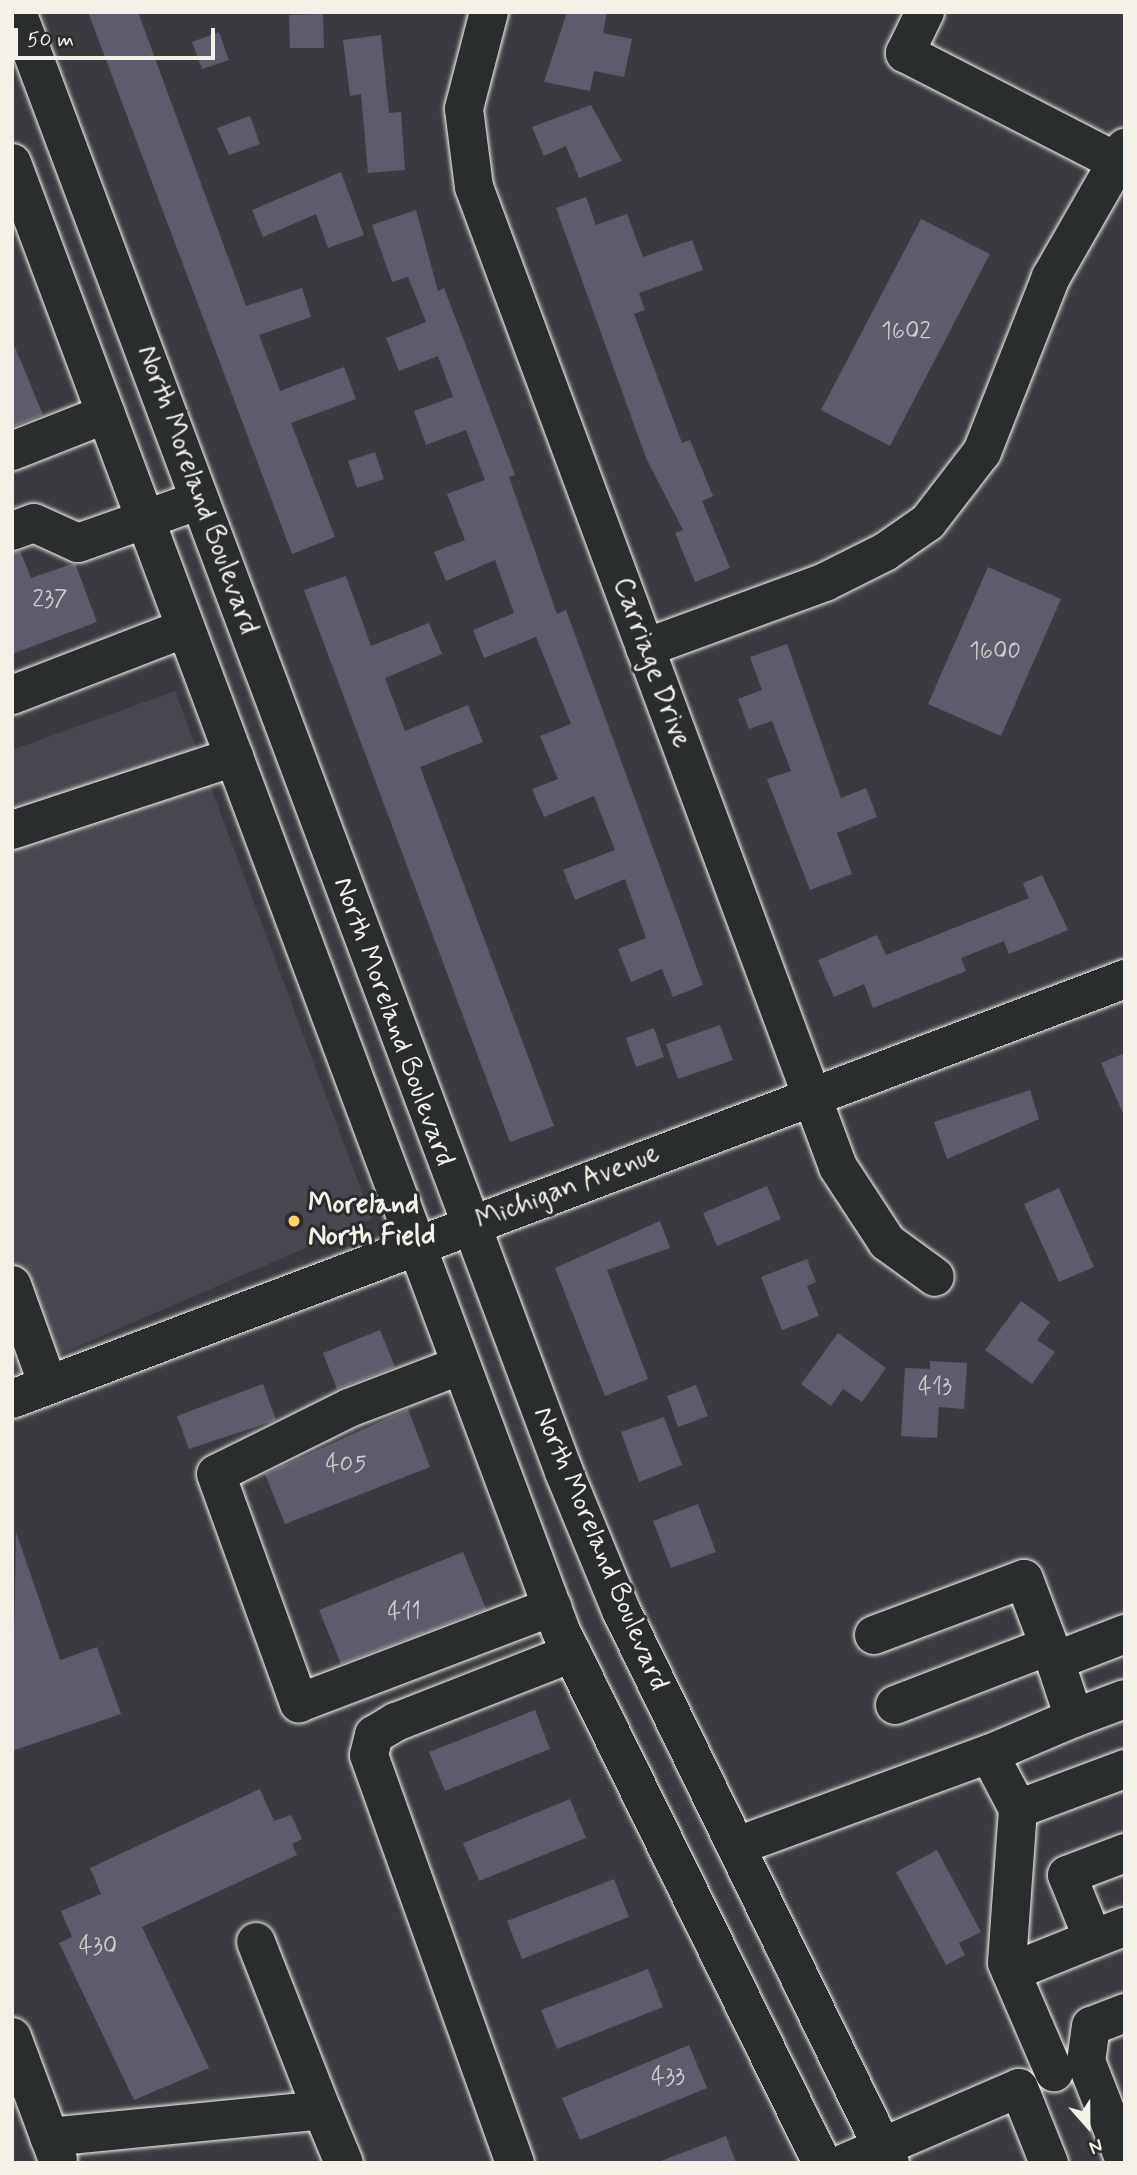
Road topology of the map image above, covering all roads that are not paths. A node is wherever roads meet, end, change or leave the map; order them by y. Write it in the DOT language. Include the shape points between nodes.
graph roads {
  1 [pos="17,12"];
  2 [pos="489,12"];
  3 [pos="925,12"];
  4 [pos="1120,155"];
  5 [pos="12,163"];
  6 [pos="106,414"];
  7 [pos="12,451"];
  8 [pos="200,500"];
  9 [pos="145,519"];
  10 [pos="12,531"];
  11 [pos="186,628"];
  12 [pos="645,648"];
  13 [pos="12,695"];
  14 [pos="234,757"];
  15 [pos="12,830"];
  16 [pos="1125,979"];
  17 [pos="404,1051"];
  18 [pos="352,1071"];
  19 [pos="811,1096"];
  20 [pos="468,1225"];
  21 [pos="417,1245"];
  22 [pos="935,1277"];
  23 [pos="12,1285"];
  24 [pos="527,1380"];
  25 [pos="465,1383"];
  26 [pos="23,1388"];
  27 [pos="552,1607"];
  28 [pos="1125,1634"];
  29 [pos="874,1635"];
  30 [pos="572,1653"];
  31 [pos="1052,1654"];
  32 [pos="1125,1699"];
  33 [pos="895,1705"];
  34 [pos="1074,1718"];
  35 [pos="989,1754"];
  36 [pos="1125,1769"];
  37 [pos="1018,1809"];
  38 [pos="737,1846"];
  39 [pos="1125,1853"];
  40 [pos="1109,1933"];
  41 [pos="256,1942"];
  42 [pos="1011,1972"];
  43 [pos="1125,2013"];
  44 [pos="12,2037"];
  45 [pos="1070,2066"];
  46 [pos="1019,2088"];
  47 [pos="322,2110"];
  48 [pos="54,2150"];
  49 [pos="886,2155"];
  50 [pos="1125,2161"];
  51 [pos="344,2163"];
  52 [pos="515,2163"];
  53 [pos="822,2163"];
  54 [pos="845,2163"];
  55 [pos="1049,2163"];
  1 -- 8 [label="street, North Moreland Boulevard"];
  2 -- 12 [label="street, Carriage Drive" via="464,109 474,187"];
  3 -- 4 [label="street" via="905,53"];
  4 -- 12 [label="street" via="1051,277 982,452 928,522 885,552 825,582"];
  5 -- 6 [label="street, North Moreland Boulevard"];
  6 -- 7 [label="street"];
  6 -- 9 [label="street, North Moreland Boulevard"];
  8 -- 9 [label="street"];
  8 -- 17 [label="street, North Moreland Boulevard"];
  9 -- 10 [label="street" via="78,544 34,523"];
  9 -- 11 [label="street, North Moreland Boulevard"];
  11 -- 13 [label="street"];
  11 -- 14 [label="street, North Moreland Boulevard"];
  12 -- 19 [label="street, Carriage Drive"];
  14 -- 15 [label="street"];
  14 -- 18 [label="street, North Moreland Boulevard"];
  16 -- 19 [label="street, Michigan Avenue"];
  17 -- 18 [label="street"];
  17 -- 20 [label="street, North Moreland Boulevard"];
  18 -- 21 [label="street, North Moreland Boulevard"];
  19 -- 20 [label="street, Michigan Avenue"];
  19 -- 22 [label="street, Carriage Drive" via="852,1196 887,1242"];
  20 -- 21 [label="street, Michigan Avenue"];
  20 -- 24 [label="street, North Moreland Boulevard"];
  21 -- 25 [label="street, North Moreland Boulevard"];
  21 -- 26 [label="street, Michigan Avenue"];
  23 -- 26 [label="street"];
  24 -- 25 [label="street"];
  24 -- 38 [label="street, North Moreland Boulevard" via="620,1608"];
  25 -- 27 [label="street, North Moreland Boulevard"];
  25 -- 27 [label="street" via="349,1408 216,1474 299,1703"];
  27 -- 30 [label="street, North Moreland Boulevard"];
  28 -- 31 [label="street"];
  29 -- 31 [label="street" via="1024,1579"];
  30 -- 52 [label="street" via="396,1722 374,1735 369,1755"];
  30 -- 53 [label="street, North Moreland Boulevard"];
  31 -- 33 [label="street"];
  31 -- 34 [label="street"];
  32 -- 34 [label="street"];
  34 -- 35 [label="street"];
  35 -- 37 [label="street"];
  35 -- 38 [label="street"];
  36 -- 37 [label="street"];
  37 -- 42 [label="street"];
  38 -- 49 [label="street, North Moreland Boulevard"];
  39 -- 40 [label="street" via="1067,1875"];
  40 -- 42 [label="street"];
  41 -- 47 [label="street"];
  42 -- 45 [label="street"];
  43 -- 45 [label="street" via="1091,2026"];
  44 -- 48 [label="street"];
  45 -- 46 [label="street"];
  45 -- 50 [label="street"];
  46 -- 49 [label="street"];
  46 -- 55 [label="street"];
  47 -- 48 [label="street"];
  47 -- 51 [label="street"];
  49 -- 54 [label="street"];
}
